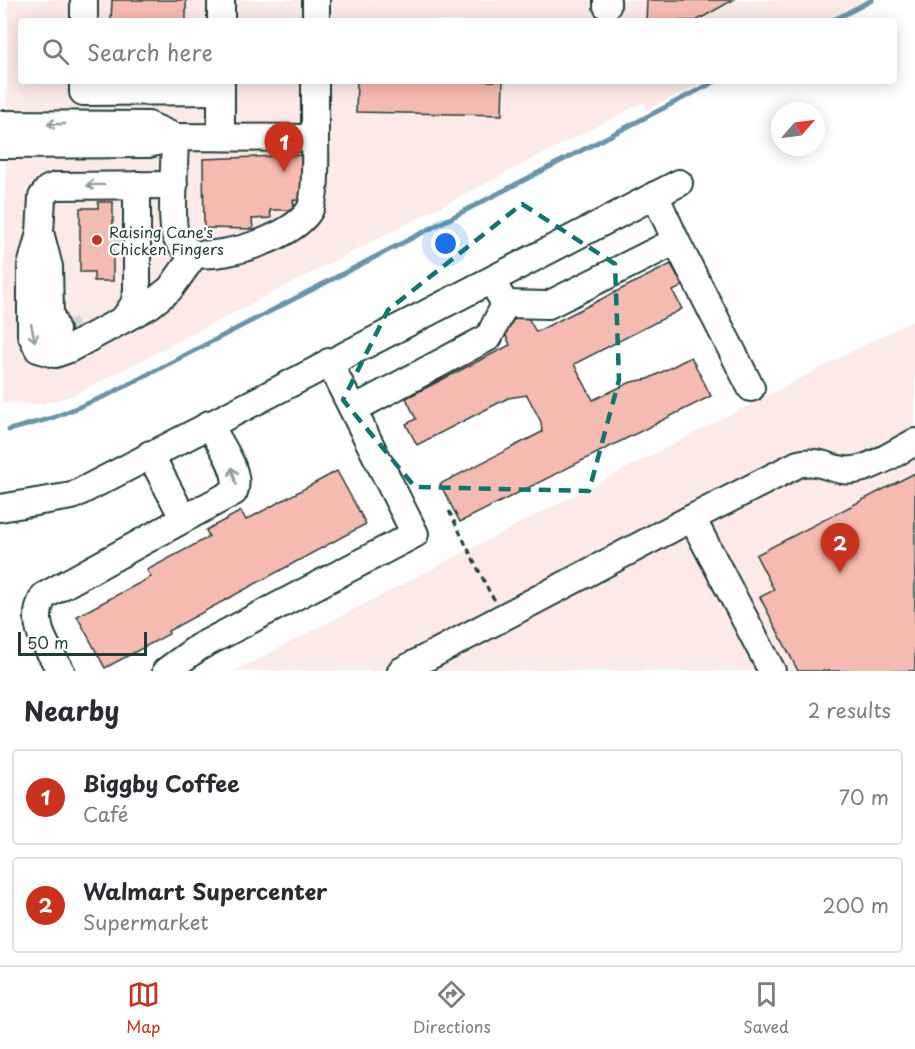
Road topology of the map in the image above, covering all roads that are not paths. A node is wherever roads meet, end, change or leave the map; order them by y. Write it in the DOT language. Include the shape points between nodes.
graph roads {
  1 [pos="84,0"];
  2 [pos="221,0"];
  3 [pos="316,0"];
  4 [pos="84,18"];
  5 [pos="221,18"];
  6 [pos="316,18"];
  7 [pos="83,84"];
  8 [pos="315,84"];
  9 [pos="221,86"];
  10 [pos="0,124"];
  11 [pos="175,137"];
  12 [pos="221,137"];
  13 [pos="315,138"];
  14 [pos="46,145"];
  15 [pos="0,146"];
  16 [pos="679,183"];
  17 [pos="174,185"];
  18 [pos="56,186"];
  19 [pos="655,195"];
  20 [pos="137,196"];
  21 [pos="40,233"];
  22 [pos="676,242"];
  23 [pos="195,254"];
  24 [pos="491,279"];
  25 [pos="505,304"];
  26 [pos="124,319"];
  27 [pos="83,327"];
  28 [pos="56,330"];
  29 [pos="329,362"];
  30 [pos="751,388"];
  31 [pos="354,409"];
  32 [pos="209,424"];
  33 [pos="915,442"];
  34 [pos="150,454"];
  35 [pos="0,508"];
  36 [pos="191,514"];
  37 [pos="692,518"];
  38 [pos="61,671"];
  39 [pos="166,671"];
  40 [pos="401,671"];
  41 [pos="771,671"];
  1 -- 4 [label="street"];
  2 -- 5 [label="street"];
  3 -- 6 [label="street"];
  7 -- 9 [label="street" via="83,92"];
  8 -- 13 [label="street"];
  9 -- 12 [label="street"];
  11 -- 10 [label="street, one-way" via="148,125"];
  11 -- 12 [label="street"];
  11 -- 14 [label="street" via="149,144"];
  11 -- 17 [label="street"];
  12 -- 13 [label="street"];
  13 -- 23 [label="street" via="310,209 299,222 250,248"];
  14 -- 15 [label="street"];
  14 -- 18 [label="street"];
  16 -- 19 [label="street"];
  17 -- 20 [label="street"];
  17 -- 23 [label="street" via="175,236"];
  20 -- 18 [label="street, one-way"];
  18 -- 21 [label="street" via="42,197"];
  19 -- 22 [label="street"];
  19 -- 24 [label="street"];
  20 -- 26 [label="street" via="137,291"];
  20 -- 27 [label="street" via="123,241 122,297 116,309"];
  21 -- 26 [label="street, one-way" via="31,266 31,334 38,349 55,354"];
  21 -- 28 [label="street" via="49,267 51,314"];
  22 -- 25 [label="street" via="548,305"];
  22 -- 30 [label="street"];
  23 -- 26 [label="street" via="170,289"];
  24 -- 25 [label="street"];
  24 -- 29 [label="street"];
  25 -- 31 [label="street" via="489,337"];
  29 -- 31 [label="street"];
  29 -- 32 [label="street"];
  31 -- 39 [label="street" via="415,534 199,647"];
  32 -- 34 [label="street"];
  36 -- 32 [label="street, one-way" via="234,492 237,485 234,471"];
  33 -- 37 [label="street" via="854,471 820,462 798,464"];
  34 -- 35 [label="street" via="72,496"];
  34 -- 36 [label="street" via="181,513"];
  36 -- 38 [label="street" via="44,596 38,606 37,623"];
  37 -- 40 [label="street"];
  37 -- 41 [label="street"];
}
